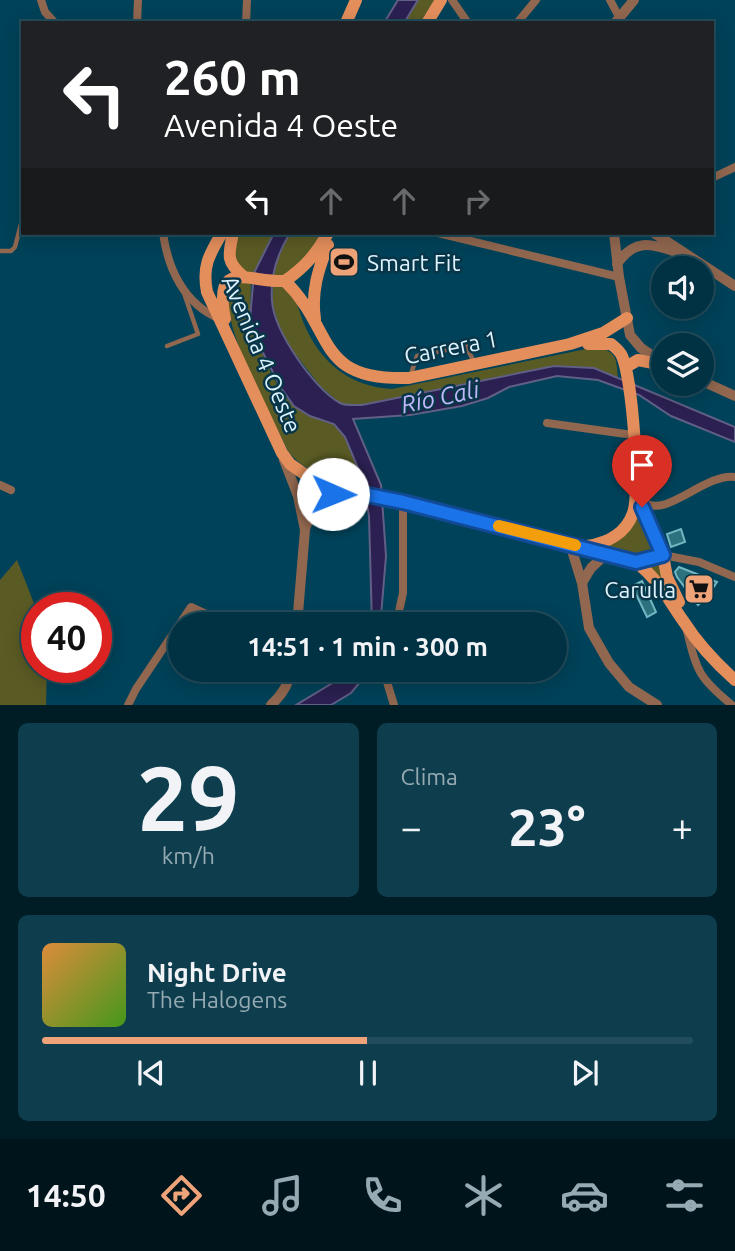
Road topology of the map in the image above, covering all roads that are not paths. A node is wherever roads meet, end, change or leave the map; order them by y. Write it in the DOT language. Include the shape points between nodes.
graph roads {
  1 [pos="41,0"];
  2 [pos="138,0"];
  3 [pos="247,0"];
  4 [pos="356,0"];
  5 [pos="441,0"];
  6 [pos="452,0"];
  7 [pos="536,0"];
  8 [pos="610,0"];
  9 [pos="634,0"];
  10 [pos="617,20"];
  11 [pos="53,21"];
  12 [pos="137,21"];
  13 [pos="246,21"];
  14 [pos="347,21"];
  15 [pos="428,21"];
  16 [pos="467,21"];
  17 [pos="519,21"];
  18 [pos="735,167"];
  19 [pos="714,177"];
  20 [pos="21,224"];
  21 [pos="163,235"];
  22 [pos="221,235"];
  23 [pos="233,235"];
  24 [pos="329,235"];
  25 [pos="329,235"];
  26 [pos="446,235"];
  27 [pos="485,235"];
  28 [pos="614,235"];
  29 [pos="656,235"];
  30 [pos="484,244"];
  31 [pos="0,251"];
  32 [pos="686,256"];
  33 [pos="688,256"];
  34 [pos="617,264"];
  35 [pos="714,273"];
  36 [pos="246,277"];
  37 [pos="619,277"];
  38 [pos="282,281"];
  39 [pos="735,286"];
  40 [pos="184,292"];
  41 [pos="627,318"];
  42 [pos="219,319"];
  43 [pos="317,329"];
  44 [pos="230,340"];
  45 [pos="570,344"];
  46 [pos="167,346"];
  47 [pos="651,355"];
  48 [pos="651,362"];
  49 [pos="475,364"];
  50 [pos="626,369"];
  51 [pos="409,378"];
  52 [pos="714,386"];
  53 [pos="735,396"];
  54 [pos="547,423"];
  55 [pos="633,435"];
  56 [pos="282,453"];
  57 [pos="735,477"];
  58 [pos="0,485"];
  59 [pos="11,490"];
  60 [pos="347,491"];
  61 [pos="637,492"];
  62 [pos="397,501"];
  63 [pos="304,530"];
  64 [pos="570,544"];
  65 [pos="606,554"];
  66 [pos="663,555"];
  67 [pos="636,562"];
  68 [pos="735,577"];
  69 [pos="582,583"];
  70 [pos="188,612"];
  71 [pos="202,612"];
  72 [pos="298,612"];
  73 [pos="399,612"];
  74 [pos="685,625"];
  75 [pos="168,641"];
  76 [pos="706,652"];
  77 [pos="735,680"];
  78 [pos="288,682"];
  79 [pos="387,682"];
  80 [pos="128,705"];
  81 [pos="271,705"];
  82 [pos="394,705"];
  83 [pos="657,705"];
  84 [pos="732,705"];
  1 -- 11 [label="street"];
  2 -- 12 [label="street"];
  3 -- 13 [label="street"];
  4 -- 14 [label="main road"];
  5 -- 15 [label="main road"];
  6 -- 16 [label="street"];
  7 -- 17 [label="street"];
  8 -- 10 [label="street"];
  9 -- 10 [label="street"];
  18 -- 19 [label="street"];
  20 -- 31 [label="lane" via="15,247"];
  21 -- 40 [label="street"];
  22 -- 42 [label="main road, Avenida 4 Oeste" via="208,257 204,276"];
  23 -- 36 [label="main road" via="231,264"];
  24 -- 38 [label="main road" via="300,270"];
  25 -- 43 [label="main road" via="312,299"];
  26 -- 30 [label="street"];
  27 -- 30 [label="street"];
  28 -- 34 [label="street"];
  29 -- 33 [label="street"];
  30 -- 37 [label="street"];
  32 -- 34 [label="street" via="646,244 624,254"];
  34 -- 37 [label="street"];
  35 -- 39 [label="street"];
  36 -- 38 [label="main road"];
  36 -- 44 [label="main road" via="234,277 222,290"];
  37 -- 41 [label="street"];
  38 -- 43 [label="main road, Carrera 1" via="299,294"];
  40 -- 42 [label="street"];
  40 -- 46 [label="lane" via="198,334"];
  41 -- 45 [label="main road" via="603,333"];
  41 -- 47 [label="street" via="634,342"];
  42 -- 44 [label="main road, Avenida 4 Oeste"];
  43 -- 51 [label="main road, Carrera 1" via="340,362 383,379"];
  44 -- 56 [label="main road, Avenida 4 Oeste"];
  45 -- 49 [label="main road, Carrera 1"];
  45 -- 50 [label="main road" via="611,344"];
  48 -- 50 [label="main road" via="638,360"];
  49 -- 51 [label="main road, Carrera 1"];
  49 -- 51 [label="lane" via="466,346 429,353 416,356"];
  50 -- 55 [label="main road"];
  52 -- 53 [label="street"];
  54 -- 55 [label="street"];
  55 -- 61 [label="main road"];
  56 -- 60 [label="main road, Avenida 4 Oeste" via="313,480"];
  56 -- 63 [label="street, Avenida 4 Oeste" via="298,496"];
  57 -- 61 [label="street" via="725,475 656,508 644,503"];
  58 -- 59 [label="street"];
  60 -- 62 [label="main road, Avenida 4 Oeste"];
  60 -- 63 [label="street, Avenida 4 Oeste" via="324,497 314,506"];
  61 -- 64 [label="main road" via="632,515 613,538 585,547"];
  61 -- 66 [label="main road, Avenida 4 Oeste"];
  62 -- 64 [label="main road, Avenida 4 Oeste"];
  62 -- 73 [label="street" via="403,593"];
  63 -- 72 [label="street, Avenida 4 Oeste"];
  64 -- 65 [label="main road, Avenida 4 Oeste"];
  64 -- 69 [label="street"];
  65 -- 67 [label="main road, Avenida 4 Oeste"];
  65 -- 69 [label="street"];
  66 -- 67 [label="main road"];
  66 -- 68 [label="street" via="699,562"];
  66 -- 76 [label="main road, Avenida 4 Oeste" via="667,577"];
  67 -- 74 [label="main road, Avenida 4 Oeste" via="658,581"];
  69 -- 83 [label="street" via="589,628 609,663 629,687"];
  70 -- 71 [label="street" via="191,607"];
  74 -- 76 [label="main road, Avenida 4 Oeste"];
  74 -- 84 [label="street" via="699,673"];
  75 -- 80 [label="street"];
  76 -- 77 [label="main road, Avenida 4 Oeste"];
  78 -- 81 [label="street"];
  79 -- 82 [label="street"];
}
